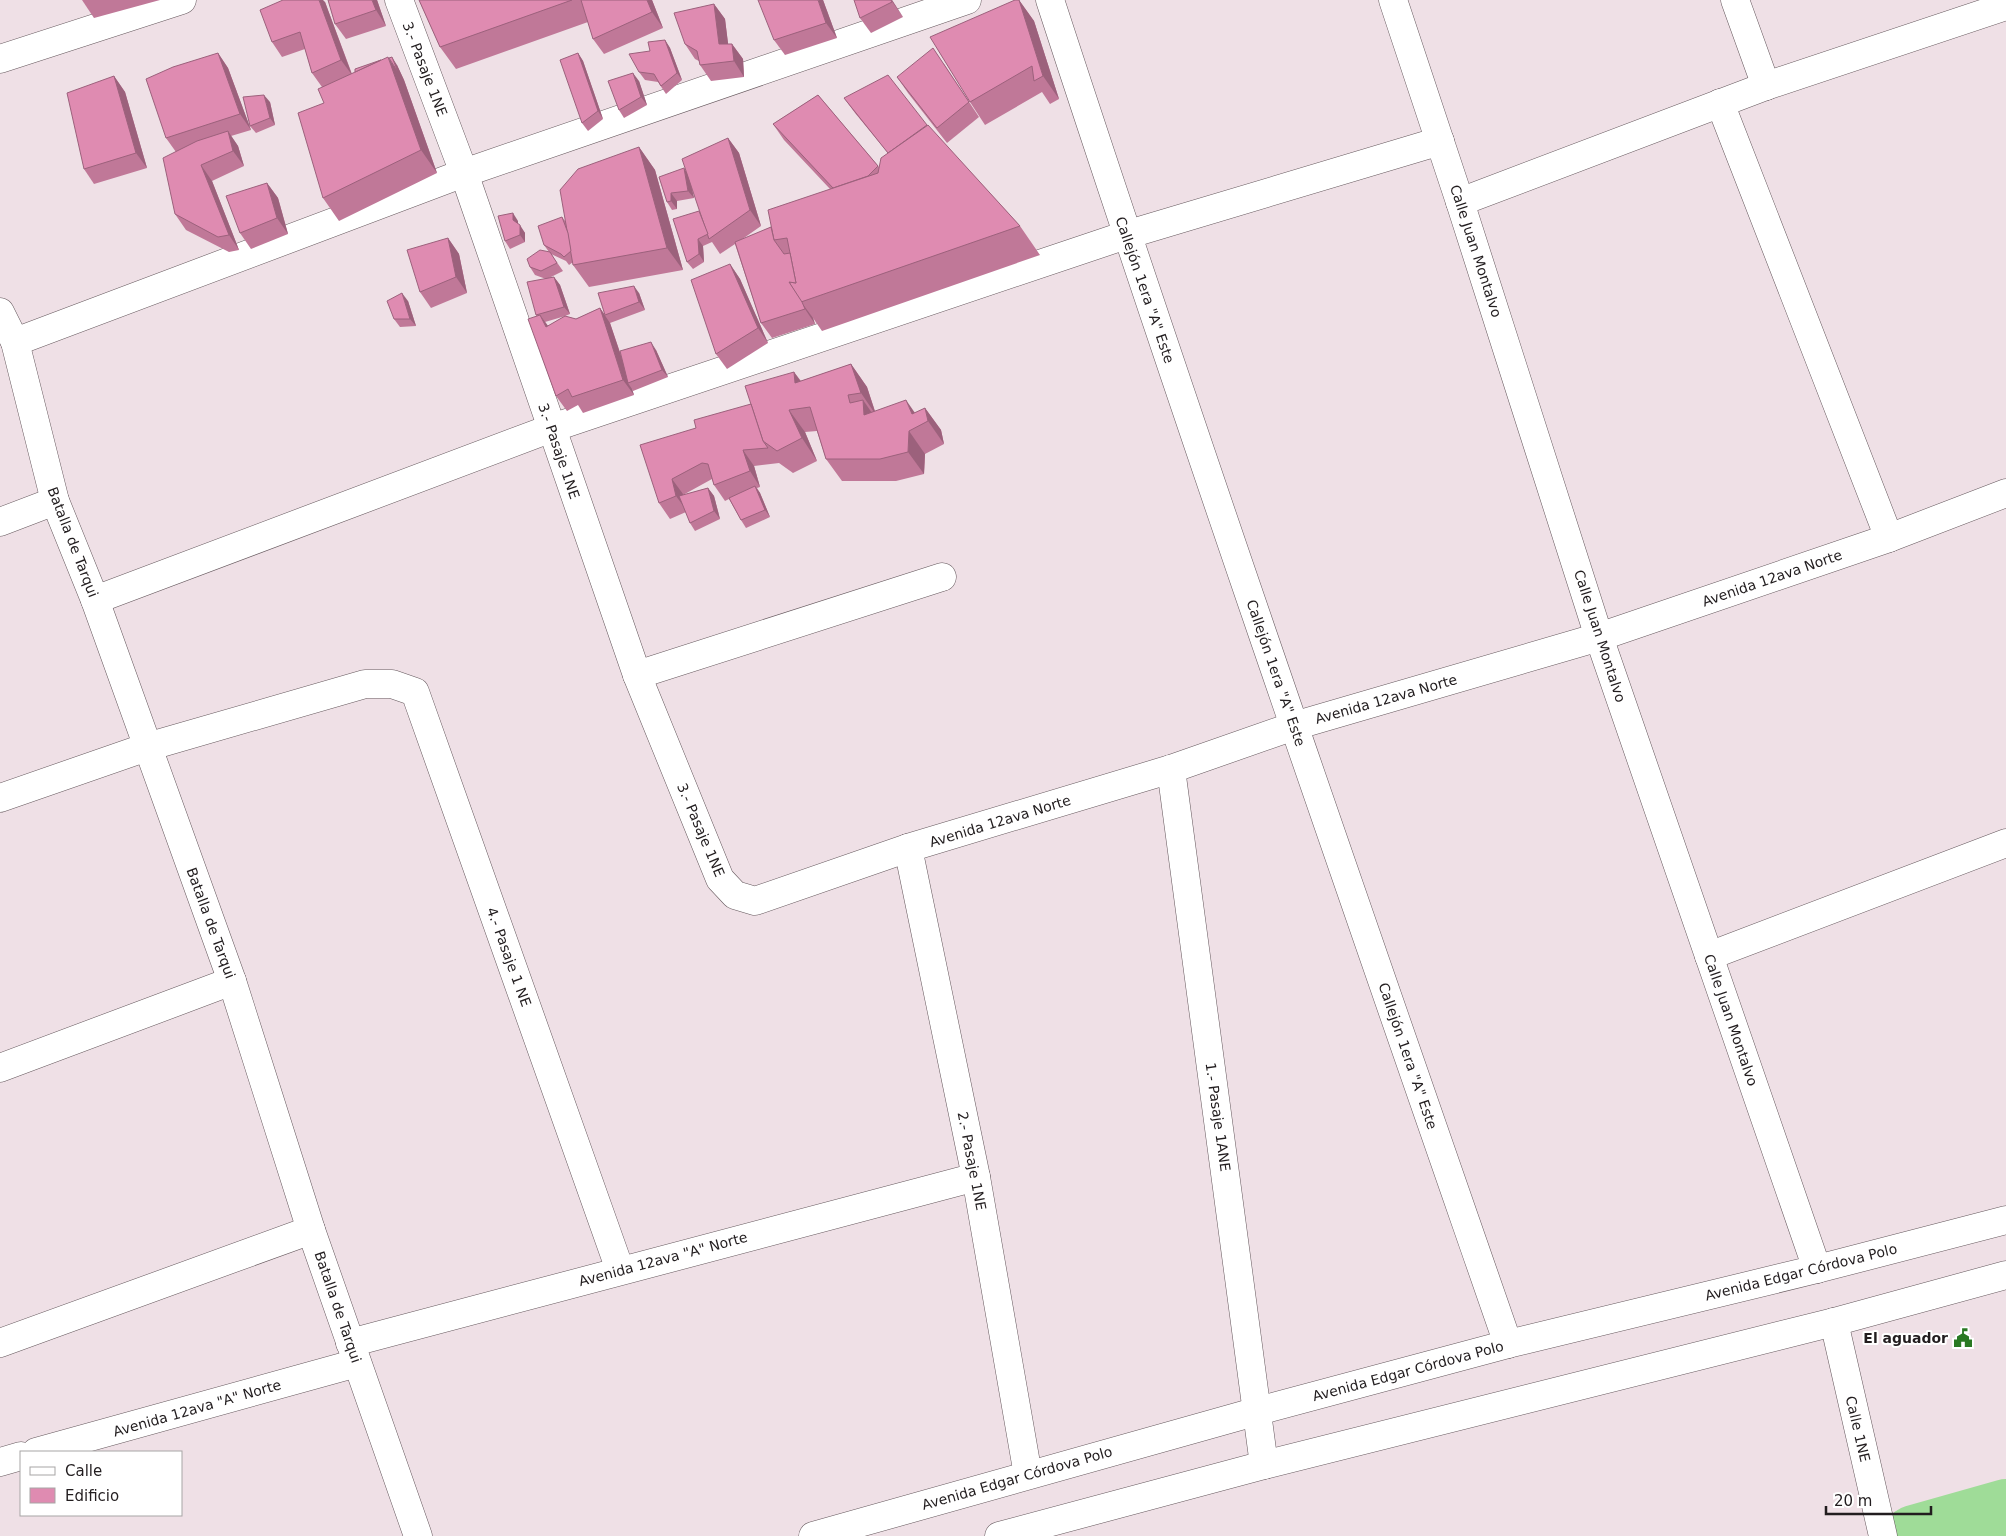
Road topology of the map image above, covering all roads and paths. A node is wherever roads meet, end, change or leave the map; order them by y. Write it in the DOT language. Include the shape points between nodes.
graph roads {
  1 [pos="182,0"];
  2 [pos="399,0"];
  3 [pos="967,0"];
  4 [pos="1050,0"];
  5 [pos="1393,0"];
  6 [pos="1735,0"];
  7 [pos="2006,6"];
  8 [pos="0,59"];
  9 [pos="1766,86"];
  10 [pos="1720,103"];
  11 [pos="1440,141"];
  12 [pos="464,173"];
  13 [pos="1460,202"];
  14 [pos="1126,235"];
  15 [pos="0,312"];
  16 [pos="15,342"];
  17 [pos="552,428"];
  18 [pos="2006,493"];
  19 [pos="55,502"];
  20 [pos="0,522"];
  21 [pos="1889,538"];
  22 [pos="942,577"];
  23 [pos="94,600"];
  24 [pos="1599,637"];
  25 [pos="637,675"];
  26 [pos="1294,726"];
  27 [pos="148,747"];
  28 [pos="1171,769"];
  29 [pos="0,798"];
  30 [pos="2006,843"];
  31 [pos="908,848"];
  32 [pos="735,894"];
  33 [pos="1709,956"];
  34 [pos="232,981"];
  35 [pos="0,1068"];
  36 [pos="976,1177"];
  37 [pos="2006,1220"];
  38 [pos="311,1230"];
  39 [pos="1817,1269"];
  40 [pos="620,1270"];
  41 [pos="2006,1275"];
  42 [pos="1834,1322"];
  43 [pos="0,1343"];
  44 [pos="1508,1344"];
  45 [pos="354,1353"];
  46 [pos="1258,1411"];
  47 [pos="39,1451"];
  48 [pos="20,1456"];
  49 [pos="0,1462"];
  50 [pos="1264,1466"];
  51 [pos="1028,1475"];
  52 [pos="1881,1525"];
  53 [pos="418,1536"];
  54 [pos="813,1536"];
  55 [pos="999,1536"];
  1 -- 8 [label="street"];
  2 -- 12 [label="street, 3.- Pasaje 1NE"];
  3 -- 12 [label="street"];
  4 -- 14 [label="street, Callejón 1era \"A\" Este"];
  5 -- 11 [label="street, Calle Juan Montalvo"];
  6 -- 9 [label="street"];
  7 -- 9 [label="street"];
  9 -- 10 [label="street"];
  10 -- 13 [label="street"];
  10 -- 21 [label="street"];
  11 -- 13 [label="street, Calle Juan Montalvo"];
  11 -- 14 [label="street"];
  12 -- 16 [label="street"];
  12 -- 17 [label="street, 3.- Pasaje 1NE"];
  13 -- 24 [label="street, Calle Juan Montalvo"];
  14 -- 17 [label="street"];
  14 -- 26 [label="street, Callejón 1era \"A\" Este"];
  15 -- 16 [label="street, Batalla de Tarqui"];
  16 -- 19 [label="street, Batalla de Tarqui"];
  17 -- 23 [label="street"];
  17 -- 25 [label="street, 3.- Pasaje 1NE"];
  18 -- 21 [label="street, Avenida 12ava Norte"];
  19 -- 20 [label="street"];
  19 -- 23 [label="street, Batalla de Tarqui"];
  21 -- 24 [label="street, Avenida 12ava Norte"];
  22 -- 25 [label="street"];
  23 -- 27 [label="street, Batalla de Tarqui"];
  24 -- 26 [label="street, Avenida 12ava Norte"];
  24 -- 33 [label="street, Calle Juan Montalvo"];
  25 -- 32 [label="street, 3.- Pasaje 1NE" via="720,878"];
  26 -- 28 [label="street, Avenida 12ava Norte"];
  26 -- 44 [label="street, Callejón 1era \"A\" Este"];
  27 -- 29 [label="street"];
  27 -- 34 [label="street, Batalla de Tarqui"];
  27 -- 40 [label="street, 4.- Pasaje 1 NE" via="365,684 392,684 415,692"];
  28 -- 31 [label="street, Avenida 12ava Norte"];
  28 -- 46 [label="street, 1.- Pasaje 1ANE"];
  30 -- 33 [label="street"];
  31 -- 32 [label="street, Avenida 12ava Norte" via="756,901"];
  31 -- 36 [label="street, 2.- Pasaje 1NE"];
  33 -- 39 [label="street, Calle Juan Montalvo"];
  34 -- 35 [label="street"];
  34 -- 38 [label="street, Batalla de Tarqui"];
  36 -- 40 [label="street, Avenida 12ava \"A\" Norte"];
  36 -- 51 [label="street, 2.- Pasaje 1NE"];
  37 -- 39 [label="street, Avenida Edgar Córdova Polo"];
  38 -- 43 [label="street"];
  38 -- 45 [label="street, Batalla de Tarqui"];
  39 -- 44 [label="street, Avenida Edgar Córdova Polo"];
  40 -- 45 [label="street, Avenida 12ava \"A\" Norte"];
  41 -- 42 [label="street"];
  42 -- 50 [label="street"];
  42 -- 52 [label="street, Calle 1NE"];
  44 -- 46 [label="street, Avenida Edgar Córdova Polo"];
  45 -- 47 [label="street, Avenida 12ava \"A\" Norte"];
  45 -- 53 [label="street, Batalla de Tarqui"];
  46 -- 50 [label="street, 1.- Pasaje 1ANE"];
  46 -- 51 [label="street, Avenida Edgar Córdova Polo"];
  48 -- 49 [label="street"];
  50 -- 55 [label="street"];
  51 -- 54 [label="street, Avenida Edgar Córdova Polo"];
}
